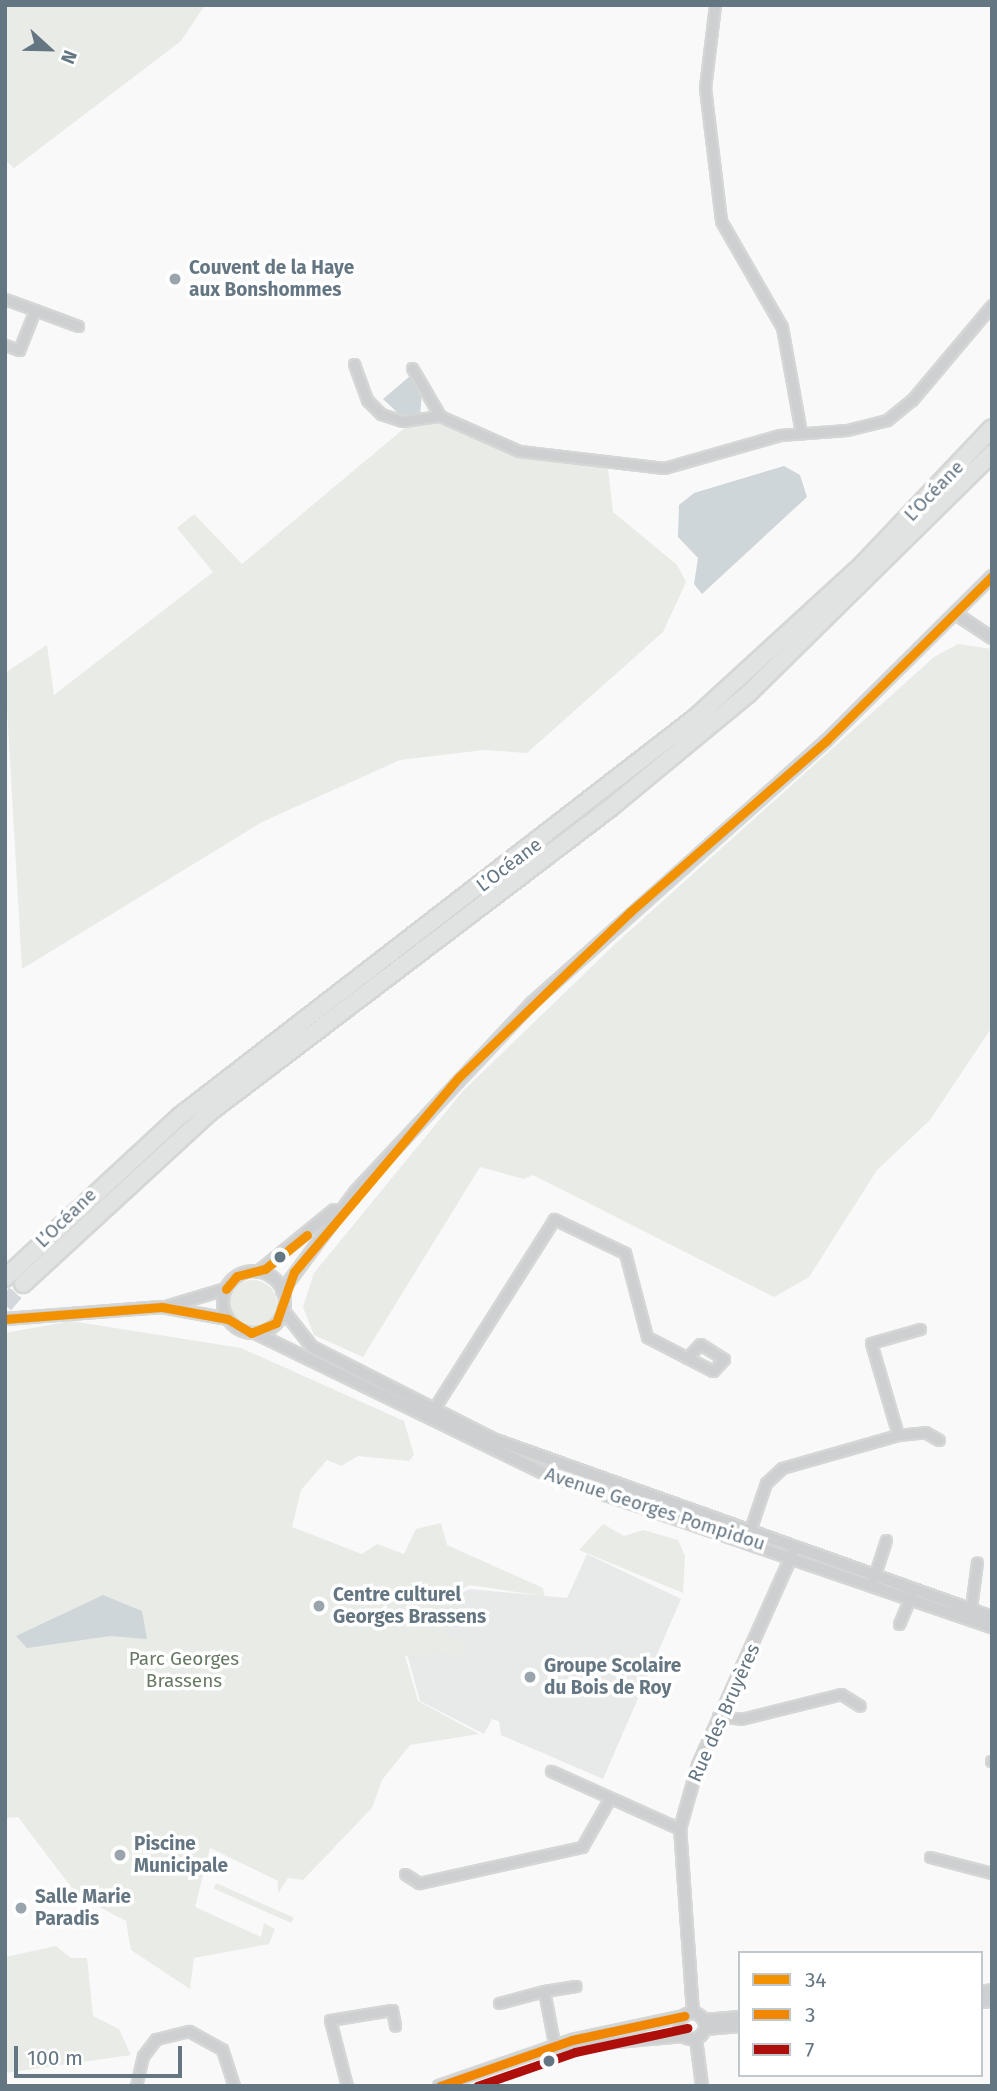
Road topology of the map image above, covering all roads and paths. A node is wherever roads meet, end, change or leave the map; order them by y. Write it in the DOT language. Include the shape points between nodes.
graph roads {
  1 [pos="715,5"];
  2 [pos="5,299"];
  3 [pos="992,305"];
  4 [pos="34,310"];
  5 [pos="78,326"];
  6 [pos="5,345"];
  7 [pos="354,364"];
  8 [pos="412,368"];
  9 [pos="440,416"];
  10 [pos="992,428"];
  11 [pos="802,433"];
  12 [pos="992,453"];
  13 [pos="992,576"];
  14 [pos="956,614"];
  15 [pos="992,638"];
  16 [pos="356,1191"];
  17 [pos="258,1272"];
  18 [pos="5,1278"];
  19 [pos="23,1284"];
  20 [pos="226,1289"];
  21 [pos="282,1292"];
  22 [pos="162,1307"];
  23 [pos="283,1310"];
  24 [pos="5,1319"];
  25 [pos="228,1319"];
  26 [pos="920,1329"];
  27 [pos="254,1333"];
  28 [pos="687,1358"];
  29 [pos="433,1410"];
  30 [pos="898,1435"];
  31 [pos="939,1440"];
  32 [pos="750,1530"];
  33 [pos="886,1540"];
  34 [pos="794,1549"];
  35 [pos="977,1562"];
  36 [pos="875,1577"];
  37 [pos="913,1590"];
  38 [pos="971,1613"];
  39 [pos="992,1617"];
  40 [pos="899,1624"];
  41 [pos="992,1628"];
  42 [pos="860,1706"];
  43 [pos="718,1716"];
  44 [pos="551,1771"];
  45 [pos="610,1798"];
  46 [pos="680,1829"];
  47 [pos="930,1857"];
  48 [pos="992,1873"];
  49 [pos="405,1874"];
  50 [pos="576,1986"];
  51 [pos="544,1991"];
  52 [pos="499,2003"];
  53 [pos="689,2014"];
  54 [pos="738,2017"];
  55 [pos="705,2025"];
  56 [pos="395,2026"];
  57 [pos="738,2026"];
  58 [pos="684,2036"];
  59 [pos="696,2039"];
  60 [pos="558,2048"];
  61 [pos="343,2083"];
  62 [pos="136,2086"];
  63 [pos="234,2086"];
  64 [pos="439,2086"];
  65 [pos="702,2086"];
  1 -- 11 [label="street" via="705,88 719,212 782,327"];
  2 -- 4 [label="street"];
  3 -- 11 [label="street" via="912,400 887,420"];
  4 -- 5 [label="street"];
  4 -- 6 [label="street" via="19,350"];
  7 -- 9 [label="street" via="367,400 381,414 403,421"];
  8 -- 9 [label="street"];
  9 -- 11 [label="street" via="519,451 664,468"];
  10 -- 18 [label="highway, L’Océane" via="863,564 695,718 190,1108"];
  12 -- 19 [label="highway, L’Océane" via="867,582 731,708 610,808 201,1119"];
  13 -- 14 [label="street"];
  14 -- 15 [label="street"];
  14 -- 16 [label="street" via="826,741 532,1003"];
  16 -- 17 [label="street"];
  16 -- 21 [label="street"];
  17 -- 20 [label="street" via="240,1275"];
  17 -- 21 [label="street"];
  20 -- 22 [label="street"];
  20 -- 25 [label="street"];
  21 -- 23 [label="street"];
  22 -- 24 [label="street"];
  22 -- 25 [label="street"];
  23 -- 27 [label="street" via="271,1327"];
  23 -- 29 [label="street, Avenue Georges Pompidou" via="312,1347"];
  25 -- 27 [label="street"];
  26 -- 30 [label="street" via="871,1343"];
  27 -- 34 [label="street, Avenue Georges Pompidou" via="547,1475"];
  28 -- 29 [label="street" via="647,1337 625,1253 554,1219"];
  29 -- 32 [label="street, Avenue Georges Pompidou" via="562,1468"];
  30 -- 31 [label="street" via="925,1432"];
  30 -- 32 [label="street" via="782,1468 766,1483"];
  32 -- 34 [label="street, Avenue Georges Pompidou"];
  33 -- 36 [label="street"];
  34 -- 36 [label="street, Avenue Georges Pompidou"];
  34 -- 43 [label="street, Rue des Bruyères"];
  35 -- 38 [label="street"];
  36 -- 37 [label="street, Avenue Georges Pompidou"];
  37 -- 38 [label="street, Avenue Georges Pompidou"];
  37 -- 40 [label="street"];
  38 -- 39 [label="street, Avenue Georges Pompidou"];
  38 -- 41 [label="street, Avenue Georges Pompidou"];
  42 -- 43 [label="street" via="841,1694 741,1719"];
  43 -- 46 [label="street, Rue des Bruyères"];
  44 -- 45 [label="street"];
  45 -- 46 [label="street"];
  45 -- 49 [label="street" via="582,1847 419,1883"];
  46 -- 53 [label="street, Rue des Bruyères"];
  47 -- 48 [label="street"];
  50 -- 51 [label="street"];
  51 -- 52 [label="street"];
  51 -- 60 [label="street"];
  53 -- 55 [label="street"];
  53 -- 58 [label="street, Rue des Bruyères"];
  53 -- 60 [label="street"];
  54 -- 55 [label="street"];
  55 -- 57 [label="street"];
  55 -- 59 [label="street"];
  56 -- 61 [label="street" via="392,2010 330,2020"];
  58 -- 59 [label="street"];
  58 -- 60 [label="street"];
  59 -- 65 [label="street"];
  60 -- 64 [label="street"];
  62 -- 63 [label="street" via="149,2048 177,2031 200,2034 222,2049"];
}
